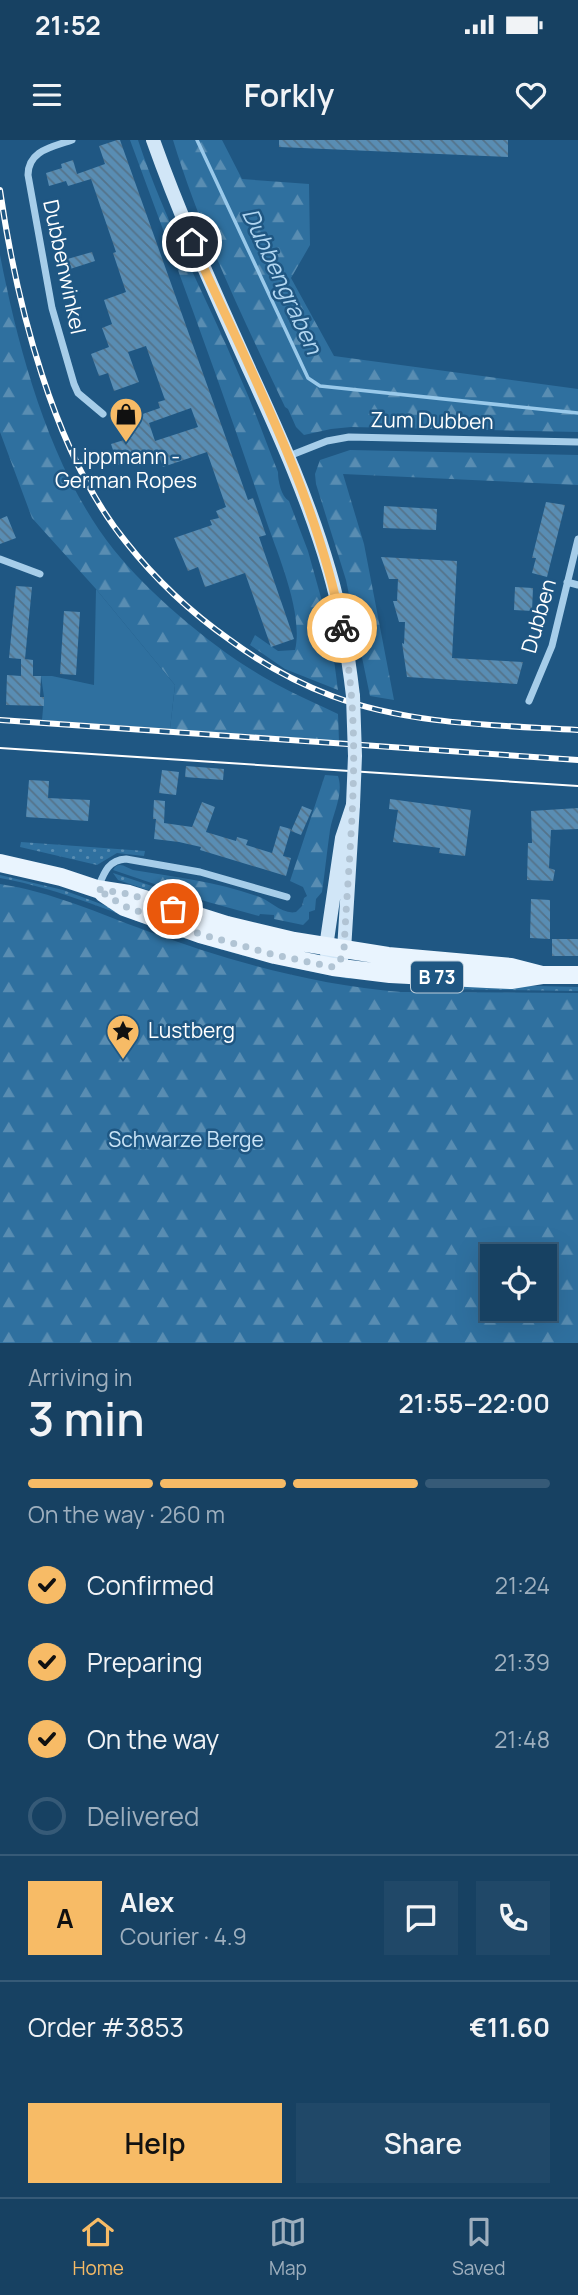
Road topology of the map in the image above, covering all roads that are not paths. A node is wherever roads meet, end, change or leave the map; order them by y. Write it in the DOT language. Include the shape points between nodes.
graph roads {
  1 [pos="72,140"];
  2 [pos="153,140"];
  3 [pos="103,414"];
  4 [pos="578,442"];
  5 [pos="289,456"];
  6 [pos="578,540"];
  7 [pos="0,559"];
  8 [pos="40,573"];
  9 [pos="567,582"];
  10 [pos="578,585"];
  11 [pos="529,701"];
  12 [pos="353,805"];
  13 [pos="0,863"];
  14 [pos="97,889"];
  15 [pos="287,897"];
  16 [pos="326,947"];
  17 [pos="344,950"];
  18 [pos="333,967"];
  19 [pos="541,975"];
  20 [pos="578,975"];
  1 -- 3 [label="street, Dubbenwinkel" via="40,152 30,162 28,175 52,308 74,384"];
  2 -- 5 [label="main road" via="192,242"];
  4 -- 5 [label="street, Zum Dubben" via="349,437"];
  5 -- 12 [label="main road, bridge" via="329,570 348,657 353,696"];
  6 -- 9 [label="street, Dubben"];
  7 -- 8 [label="street"];
  9 -- 10 [label="street"];
  9 -- 11 [label="street, Dubben" via="552,646"];
  12 -- 16 [label="main road" via="342,838"];
  12 -- 17 [label="main road"];
  13 -- 14 [label="main road, B 73"];
  14 -- 15 [label="street" via="108,866 125,859 201,872"];
  14 -- 16 [label="main road, B 73"];
  14 -- 18 [label="main road, B 73" via="124,906 200,934"];
  16 -- 17 [label="main road, B 73"];
  16 -- 18 [label="main road"];
  17 -- 18 [label="main road"];
  17 -- 19 [label="main road, B 73" via="511,967"];
  18 -- 19 [label="main road, B 73" via="477,979"];
  19 -- 20 [label="main road, B 73"];
}
